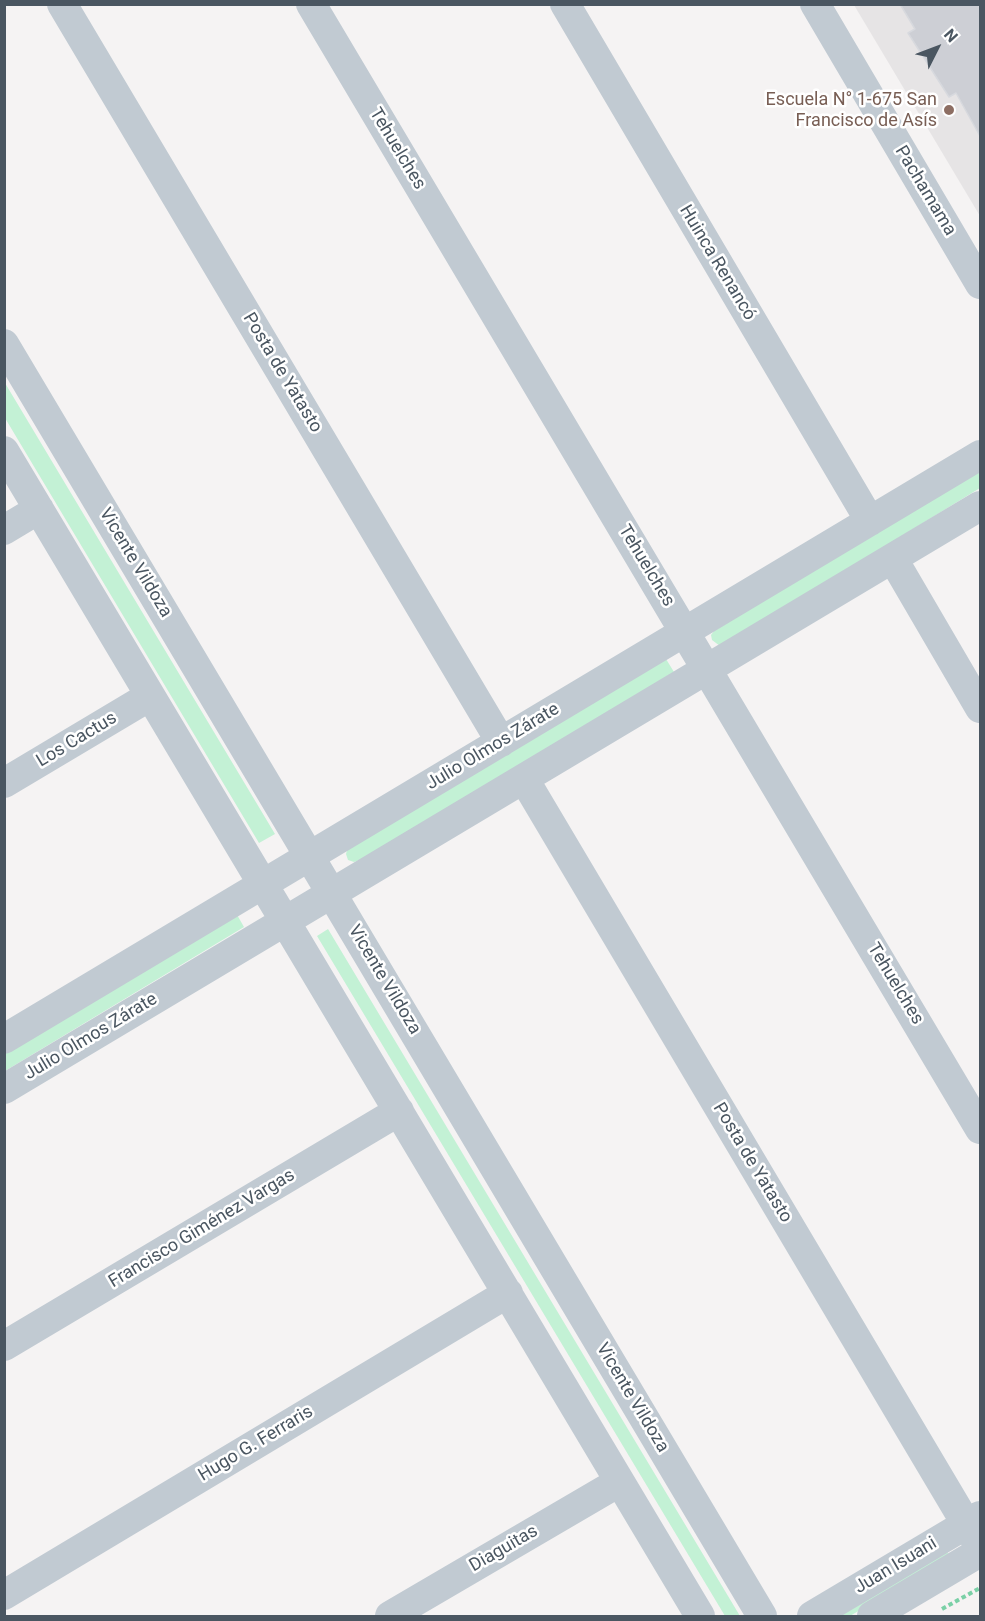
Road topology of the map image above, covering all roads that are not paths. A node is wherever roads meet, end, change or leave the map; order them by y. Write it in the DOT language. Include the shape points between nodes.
graph roads {
  1 [pos="62,4"];
  2 [pos="311,4"];
  3 [pos="565,4"];
  4 [pos="815,4"];
  5 [pos="981,284"];
  6 [pos="4,344"];
  7 [pos="4,451"];
  8 [pos="981,455"];
  9 [pos="981,506"];
  10 [pos="39,509"];
  11 [pos="870,521"];
  12 [pos="4,530"];
  13 [pos="892,559"];
  14 [pos="685,632"];
  15 [pos="707,669"];
  16 [pos="150,696"];
  17 [pos="981,708"];
  18 [pos="501,742"];
  19 [pos="524,779"];
  20 [pos="4,783"];
  21 [pos="310,857"];
  22 [pos="263,884"];
  23 [pos="332,894"];
  24 [pos="286,921"];
  25 [pos="4,1039"];
  26 [pos="4,1089"];
  27 [pos="399,1111"];
  28 [pos="981,1129"];
  29 [pos="508,1293"];
  30 [pos="4,1346"];
  31 [pos="619,1482"];
  32 [pos="977,1535"];
  33 [pos="4,1595"];
  34 [pos="390,1617"];
  35 [pos="700,1617"];
  36 [pos="762,1617"];
  37 [pos="812,1617"];
  38 [pos="872,1617"];
  1 -- 18 [label="street, Posta de Yatasto"];
  2 -- 14 [label="street, Tehuelches"];
  3 -- 11 [label="street, Huinca Renancó"];
  4 -- 5 [label="street, Pachamama"];
  6 -- 21 [label="street, Vicente Vildoza"];
  7 -- 10 [label="street"];
  8 -- 11 [label="street, Julio Olmos Zárate"];
  9 -- 13 [label="street, Julio Olmos Zárate"];
  10 -- 12 [label="street"];
  10 -- 16 [label="street"];
  11 -- 14 [label="street, Julio Olmos Zárate"];
  13 -- 15 [label="street, Julio Olmos Zárate"];
  13 -- 17 [label="street"];
  14 -- 15 [label="street, Tehuelches"];
  14 -- 18 [label="street, Julio Olmos Zárate"];
  15 -- 19 [label="street, Julio Olmos Zárate"];
  15 -- 28 [label="street, Tehuelches"];
  16 -- 20 [label="street, Los Cactus"];
  16 -- 22 [label="street"];
  18 -- 21 [label="street, Julio Olmos Zárate"];
  19 -- 23 [label="street, Julio Olmos Zárate"];
  19 -- 32 [label="street, Posta de Yatasto"];
  21 -- 22 [label="street, Julio Olmos Zárate"];
  21 -- 23 [label="street, Vicente Vildoza"];
  22 -- 24 [label="street"];
  22 -- 25 [label="street, Julio Olmos Zárate"];
  23 -- 24 [label="street, Julio Olmos Zárate"];
  23 -- 36 [label="street, Vicente Vildoza"];
  24 -- 26 [label="street, Julio Olmos Zárate"];
  24 -- 27 [label="street"];
  27 -- 29 [label="street"];
  27 -- 30 [label="street, Francisco Giménez Vargas"];
  29 -- 31 [label="street"];
  29 -- 33 [label="street, Hugo G. Ferraris"];
  31 -- 34 [label="street, Diaguitas"];
  31 -- 35 [label="street"];
  32 -- 37 [label="street, Juan Isuani"];
  32 -- 38 [label="street, Juan Isuani"];
}
